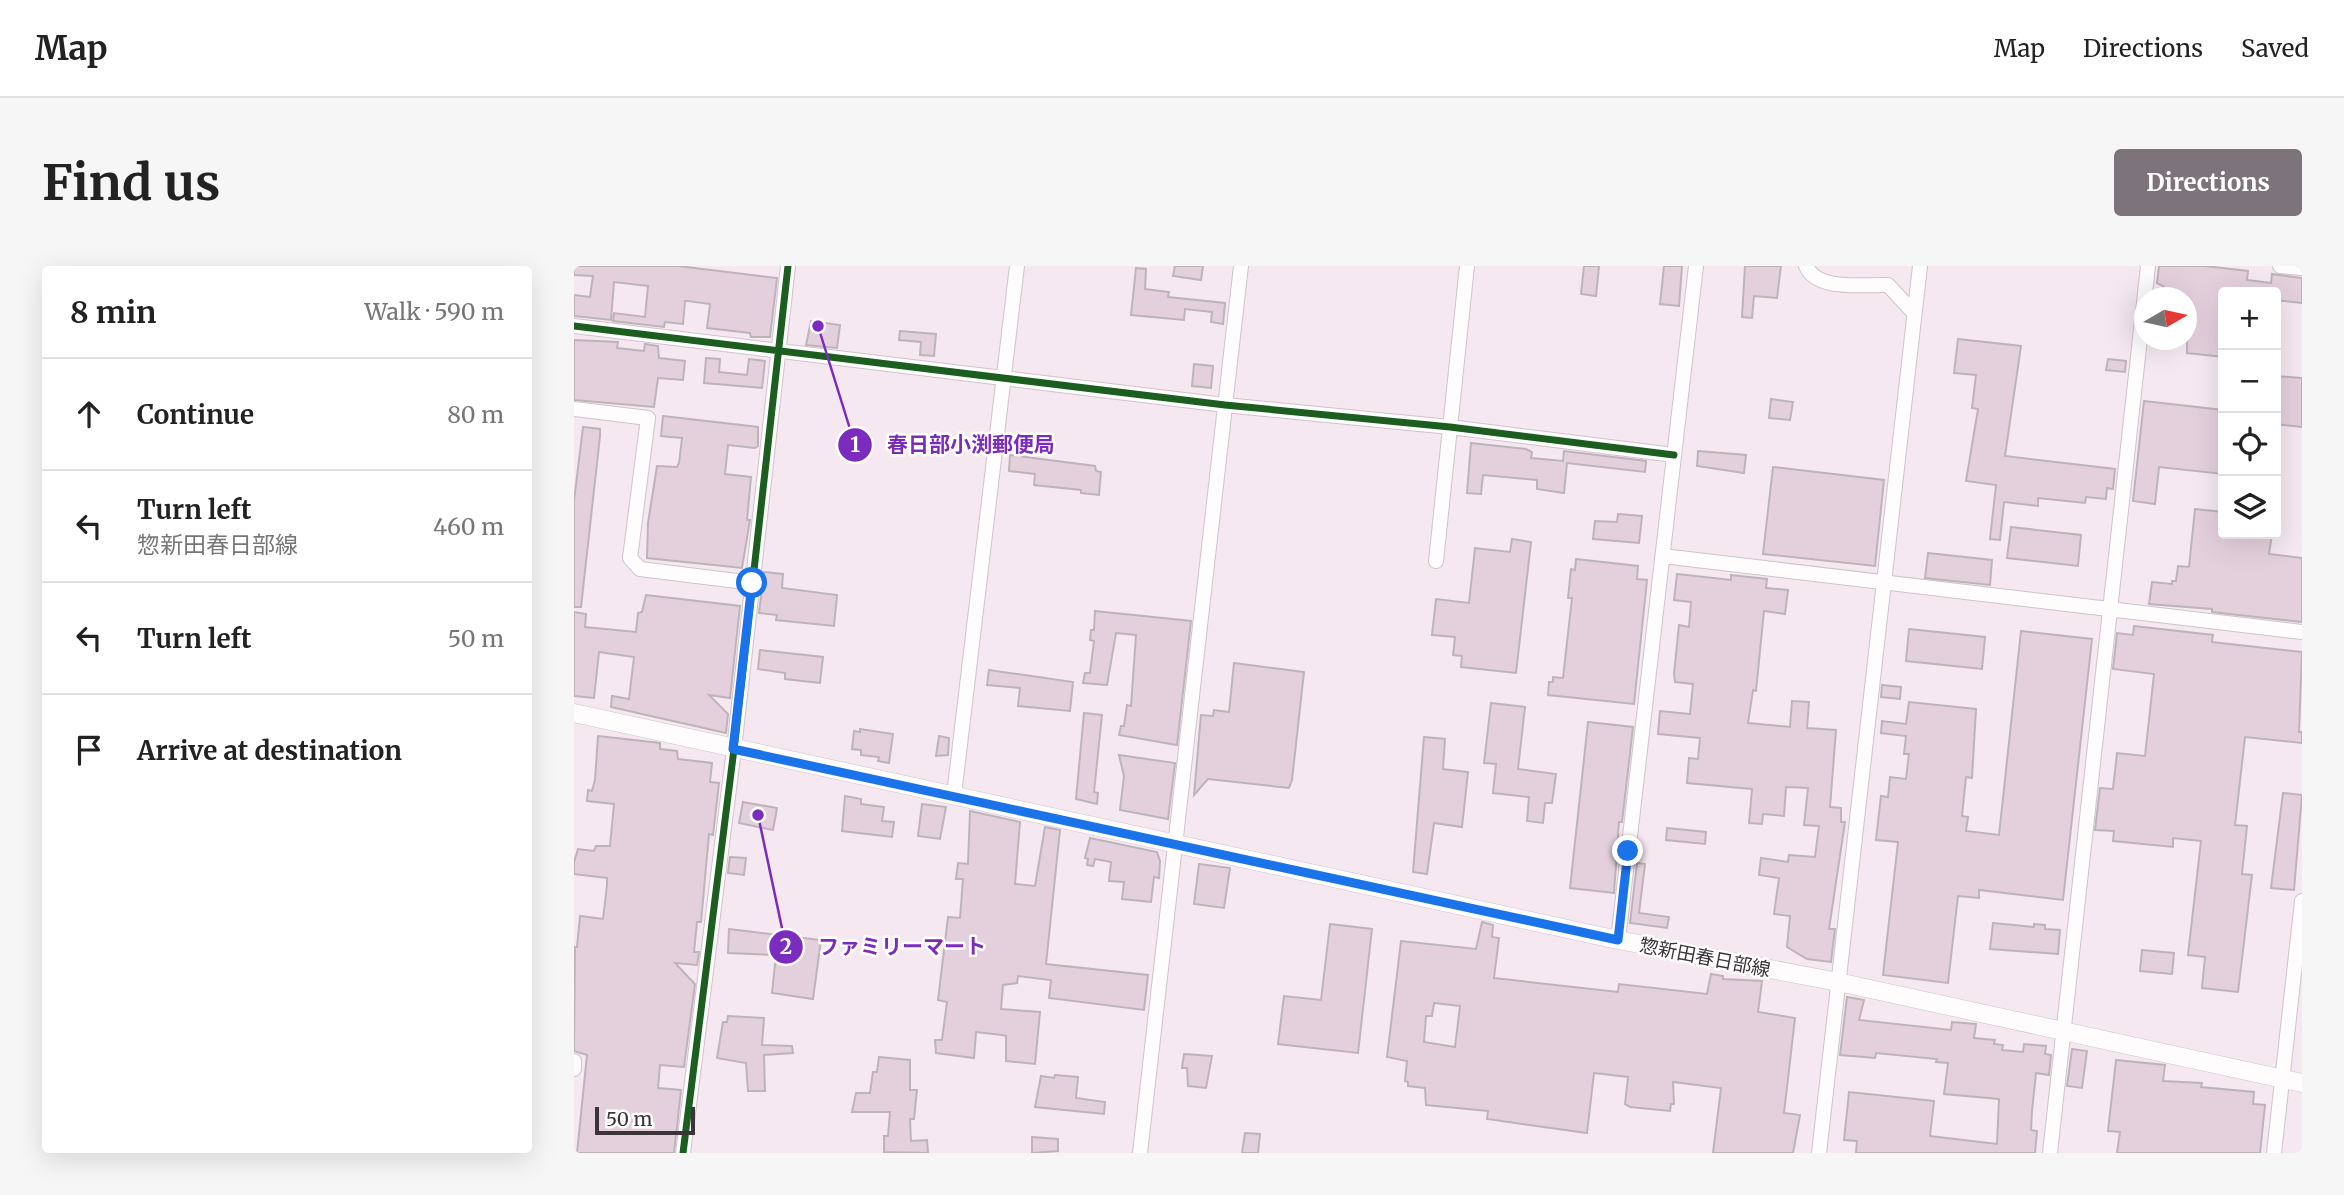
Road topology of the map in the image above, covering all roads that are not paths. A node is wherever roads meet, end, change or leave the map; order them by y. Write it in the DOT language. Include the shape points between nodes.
graph roads {
  1 [pos="788,266"];
  2 [pos="1017,266"];
  3 [pos="1241,266"];
  4 [pos="1467,266"];
  5 [pos="1696,266"];
  6 [pos="1807,266"];
  7 [pos="1920,266"];
  8 [pos="2148,266"];
  9 [pos="2280,266"];
  10 [pos="2302,268"];
  11 [pos="1914,313"];
  12 [pos="574,326"];
  13 [pos="778,351"];
  14 [pos="1004,378"];
  15 [pos="1225,405"];
  16 [pos="574,409"];
  17 [pos="1450,427"];
  18 [pos="1674,455"];
  19 [pos="1663,556"];
  20 [pos="1436,561"];
  21 [pos="1884,582"];
  22 [pos="752,583"];
  23 [pos="2110,612"];
  24 [pos="2302,632"];
  25 [pos="574,713"];
  26 [pos="733,749"];
  27 [pos="954,795"];
  28 [pos="1175,843"];
  29 [pos="2302,901"];
  30 [pos="1618,940"];
  31 [pos="1838,982"];
  32 [pos="2065,1033"];
  33 [pos="574,1061"];
  34 [pos="574,1069"];
  35 [pos="2281,1079"];
  36 [pos="2302,1083"];
  37 [pos="683,1153"];
  38 [pos="1140,1153"];
  39 [pos="1819,1153"];
  40 [pos="2050,1153"];
  41 [pos="2274,1153"];
  1 -- 13 [label="street"];
  2 -- 14 [label="street"];
  3 -- 15 [label="street"];
  4 -- 17 [label="street"];
  5 -- 18 [label="street"];
  6 -- 11 [label="street" via="1809,273 1825,283 1888,285"];
  7 -- 11 [label="street"];
  8 -- 23 [label="street"];
  9 -- 10 [label="street"];
  11 -- 21 [label="street"];
  12 -- 13 [label="street"];
  13 -- 14 [label="street"];
  13 -- 22 [label="street"];
  14 -- 15 [label="street"];
  14 -- 27 [label="street"];
  15 -- 17 [label="street"];
  15 -- 28 [label="street"];
  16 -- 22 [label="street" via="648,418 631,558 640,569"];
  17 -- 18 [label="street"];
  17 -- 20 [label="street"];
  18 -- 19 [label="street"];
  19 -- 21 [label="street"];
  19 -- 30 [label="street"];
  21 -- 23 [label="street"];
  21 -- 31 [label="street"];
  22 -- 26 [label="street"];
  23 -- 24 [label="street"];
  23 -- 32 [label="street"];
  25 -- 26 [label="main road, 惣新田春日部線"];
  26 -- 27 [label="main road, 惣新田春日部線"];
  26 -- 37 [label="street"];
  27 -- 28 [label="main road, 惣新田春日部線"];
  28 -- 30 [label="main road, 惣新田春日部線"];
  28 -- 38 [label="street"];
  29 -- 35 [label="street"];
  30 -- 31 [label="main road, 惣新田春日部線"];
  31 -- 32 [label="main road, 惣新田春日部線"];
  31 -- 39 [label="street"];
  32 -- 35 [label="main road, 惣新田春日部線"];
  32 -- 40 [label="street"];
  33 -- 34 [label="street"];
  35 -- 36 [label="main road, 惣新田春日部線"];
  35 -- 41 [label="street"];
}
